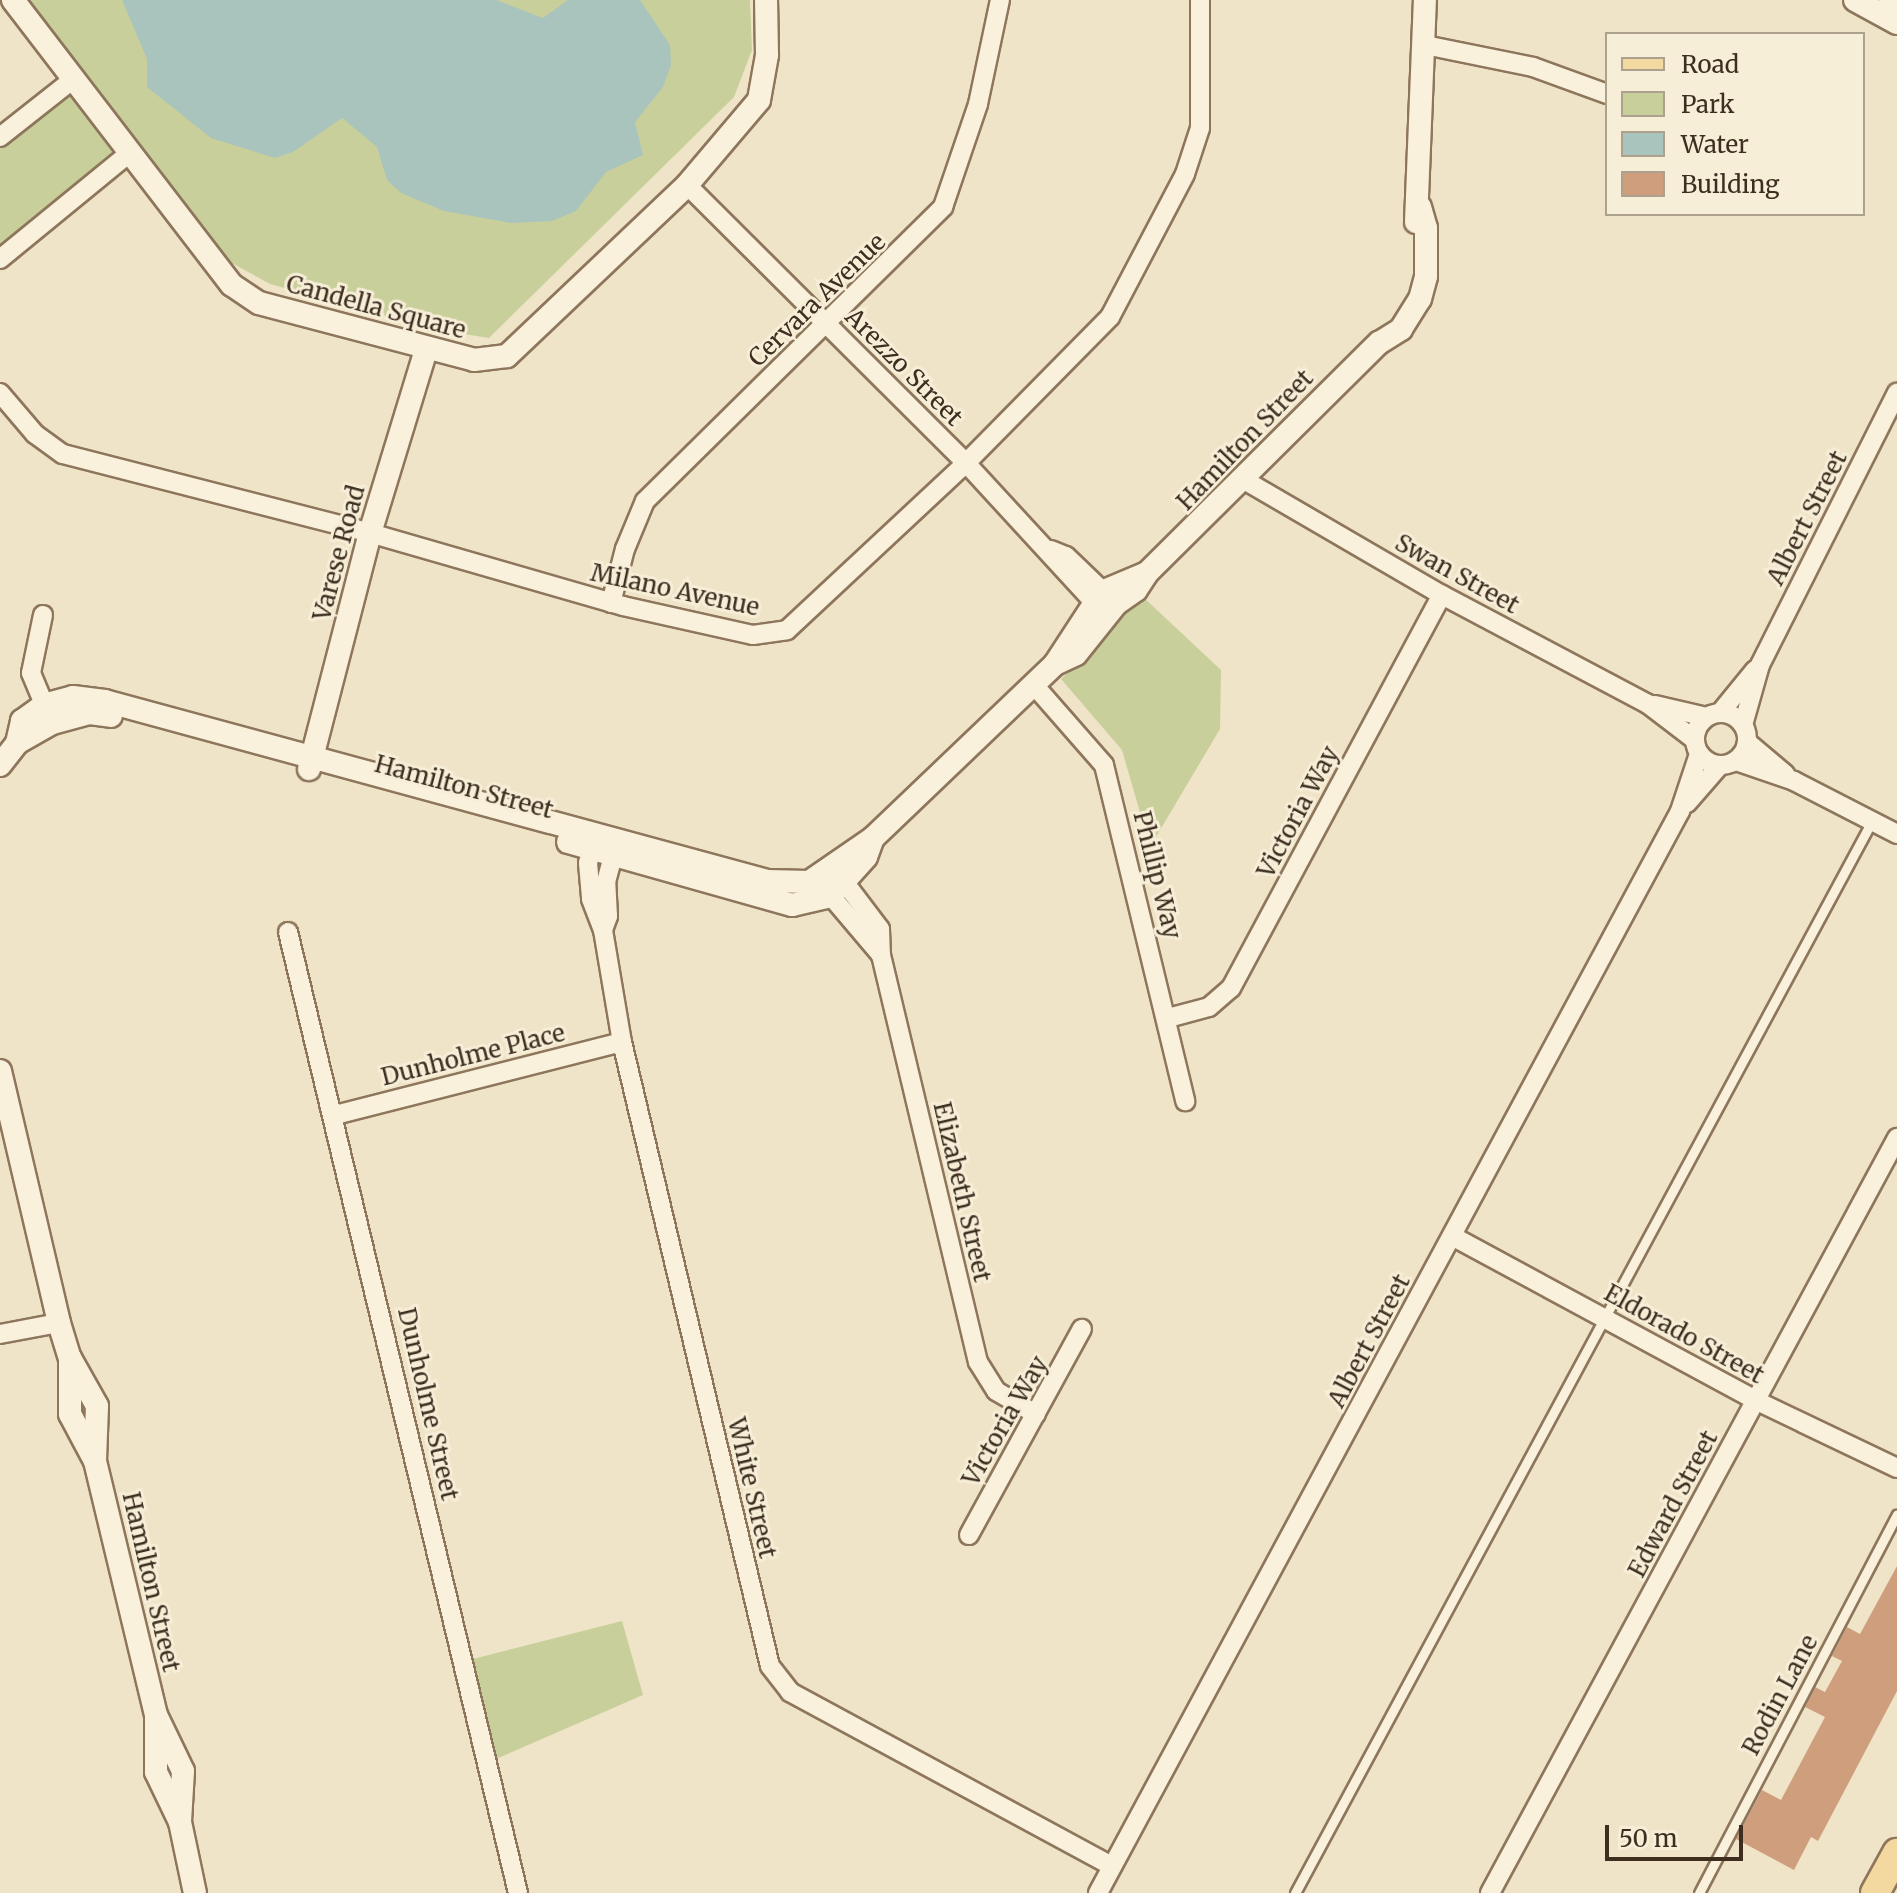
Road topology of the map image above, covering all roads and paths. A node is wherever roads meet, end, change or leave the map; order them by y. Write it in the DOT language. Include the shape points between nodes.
graph roads {
  1 [pos="13,0"];
  2 [pos="766,0"];
  3 [pos="1000,0"];
  4 [pos="1200,0"];
  5 [pos="1425,0"];
  6 [pos="1855,0"];
  7 [pos="1890,0"];
  8 [pos="1897,4"];
  9 [pos="1897,23"];
  10 [pos="1425,45"];
  11 [pos="71,81"];
  12 [pos="1605,93"];
  13 [pos="0,137"];
  14 [pos="127,155"];
  15 [pos="687,185"];
  16 [pos="0,259"];
  17 [pos="827,323"];
  18 [pos="426,350"];
  19 [pos="0,393"];
  20 [pos="1897,393"];
  21 [pos="966,463"];
  22 [pos="1246,481"];
  23 [pos="370,533"];
  24 [pos="1442,595"];
  25 [pos="611,603"];
  26 [pos="1104,604"];
  27 [pos="43,615"];
  28 [pos="1760,665"];
  29 [pos="1034,685"];
  30 [pos="1648,704"];
  31 [pos="48,714"];
  32 [pos="1713,715"];
  33 [pos="1745,733"];
  34 [pos="1697,747"];
  35 [pos="1728,763"];
  36 [pos="310,764"];
  37 [pos="0,765"];
  38 [pos="1794,781"];
  39 [pos="1680,811"];
  40 [pos="1872,821"];
  41 [pos="1897,834"];
  42 [pos="605,845"];
  43 [pos="834,879"];
  44 [pos="288,932"];
  45 [pos="1168,1018"];
  46 [pos="622,1042"];
  47 [pos="0,1071"];
  48 [pos="1185,1101"];
  49 [pos="335,1115"];
  50 [pos="1897,1138"];
  51 [pos="1452,1236"];
  52 [pos="1604,1317"];
  53 [pos="59,1323"];
  54 [pos="1082,1329"];
  55 [pos="0,1334"];
  56 [pos="1757,1401"];
  57 [pos="1036,1414"];
  58 [pos="1897,1468"];
  59 [pos="1897,1515"];
  60 [pos="969,1535"];
  61 [pos="1112,1866"];
  62 [pos="521,1892"];
  63 [pos="195,1893"];
  64 [pos="1098,1893"];
  65 [pos="1295,1893"];
  66 [pos="1490,1893"];
  67 [pos="1699,1893"];
  1 -- 11 [label="street, Candella Square"];
  2 -- 15 [label="street, Candella Square" via="767,55 759,100"];
  3 -- 17 [label="street, Cervara Avenue" via="978,104 943,207"];
  4 -- 21 [label="street, Milano Avenue" via="1200,128 1185,174 1101,329"];
  5 -- 10 [label="street, Hamilton Street"];
  6 -- 9 [label="street"];
  7 -- 8 [label="street"];
  10 -- 12 [label="street" via="1533,67"];
  10 -- 22 [label="street, Hamilton Street" via="1420,207 1407,294 1379,343"];
  11 -- 13 [label="street"];
  11 -- 14 [label="street, Candella Square"];
  14 -- 16 [label="street"];
  14 -- 18 [label="street, Candella Square" via="232,285 259,303"];
  15 -- 17 [label="street, Arezzo Street"];
  15 -- 18 [label="street, Candella Square" via="507,356 474,360"];
  17 -- 21 [label="street, Arezzo Street"];
  17 -- 25 [label="street, Cervara Avenue" via="645,501"];
  18 -- 23 [label="street, Varese Road"];
  19 -- 23 [label="street, Milano Avenue" via="35,434 63,454"];
  20 -- 28 [label="street, Albert Street"];
  21 -- 25 [label="street, Milano Avenue" via="787,630 753,635"];
  21 -- 26 [label="street, Arezzo Street" via="1051,550 1056,565"];
  22 -- 24 [label="street, Swan Street"];
  22 -- 26 [label="street, Hamilton Street" via="1147,573 1136,590"];
  23 -- 25 [label="street, Milano Avenue"];
  23 -- 36 [label="street, Varese Road"];
  24 -- 30 [label="street, Swan Street"];
  24 -- 45 [label="street, Victoria Way" via="1231,988 1209,1007"];
  26 -- 29 [label="street, Hamilton Street" via="1076,654 1055,664"];
  27 -- 31 [label="street" via="31,673"];
  28 -- 32 [label="street, Albert Street"];
  28 -- 33 [label="street, Albert Street"];
  29 -- 43 [label="street, Hamilton Street"];
  29 -- 45 [label="street, Phillip Way" via="1104,765"];
  30 -- 32 [label="street, Swan Street"];
  30 -- 34 [label="street, Swan Street"];
  31 -- 36 [label="street, Hamilton Street" via="90,713 180,728"];
  31 -- 37 [label="street, Hamilton Street"];
  32 -- 33 [label="street, Swan Street"];
  32 -- 34 [label="street, Albert Street"];
  33 -- 35 [label="street, Albert Street"];
  33 -- 38 [label="street"];
  34 -- 35 [label="street, Swan Street"];
  34 -- 39 [label="street, Albert Street"];
  35 -- 38 [label="street"];
  35 -- 39 [label="street, Albert Street"];
  36 -- 42 [label="street, Hamilton Street"];
  38 -- 40 [label="street"];
  39 -- 51 [label="street, Albert Street"];
  40 -- 41 [label="street"];
  40 -- 52 [label="lane"];
  42 -- 43 [label="street, Hamilton Street" via="777,903 809,904"];
  42 -- 46 [label="street, White Street" via="603,930"];
  43 -- 57 [label="street, Elizabeth Street" via="880,929 881,955 978,1362 996,1391"];
  44 -- 49 [label="street, Dunholme Street"];
  45 -- 48 [label="street, Phillip Way"];
  46 -- 49 [label="street, Dunholme Place"];
  46 -- 61 [label="street, White Street" via="770,1666 790,1692"];
  47 -- 53 [label="street, Hamilton Street"];
  49 -- 62 [label="street, Dunholme Street"];
  50 -- 56 [label="street, Edward Street"];
  51 -- 52 [label="street, Eldorado Street"];
  51 -- 61 [label="street, Albert Street"];
  52 -- 56 [label="street, Eldorado Street"];
  52 -- 65 [label="lane"];
  53 -- 55 [label="street"];
  53 -- 63 [label="street, Hamilton Street" via="70,1358 70,1414 95,1461 156,1715 156,1772 180,1822"];
  54 -- 57 [label="street, Victoria Way"];
  56 -- 58 [label="street, Eldorado Street"];
  56 -- 66 [label="street, Edward Street"];
  57 -- 60 [label="street, Victoria Way"];
  59 -- 67 [label="lane, Rodin Lane"];
  61 -- 64 [label="street, Albert Street"];
}
